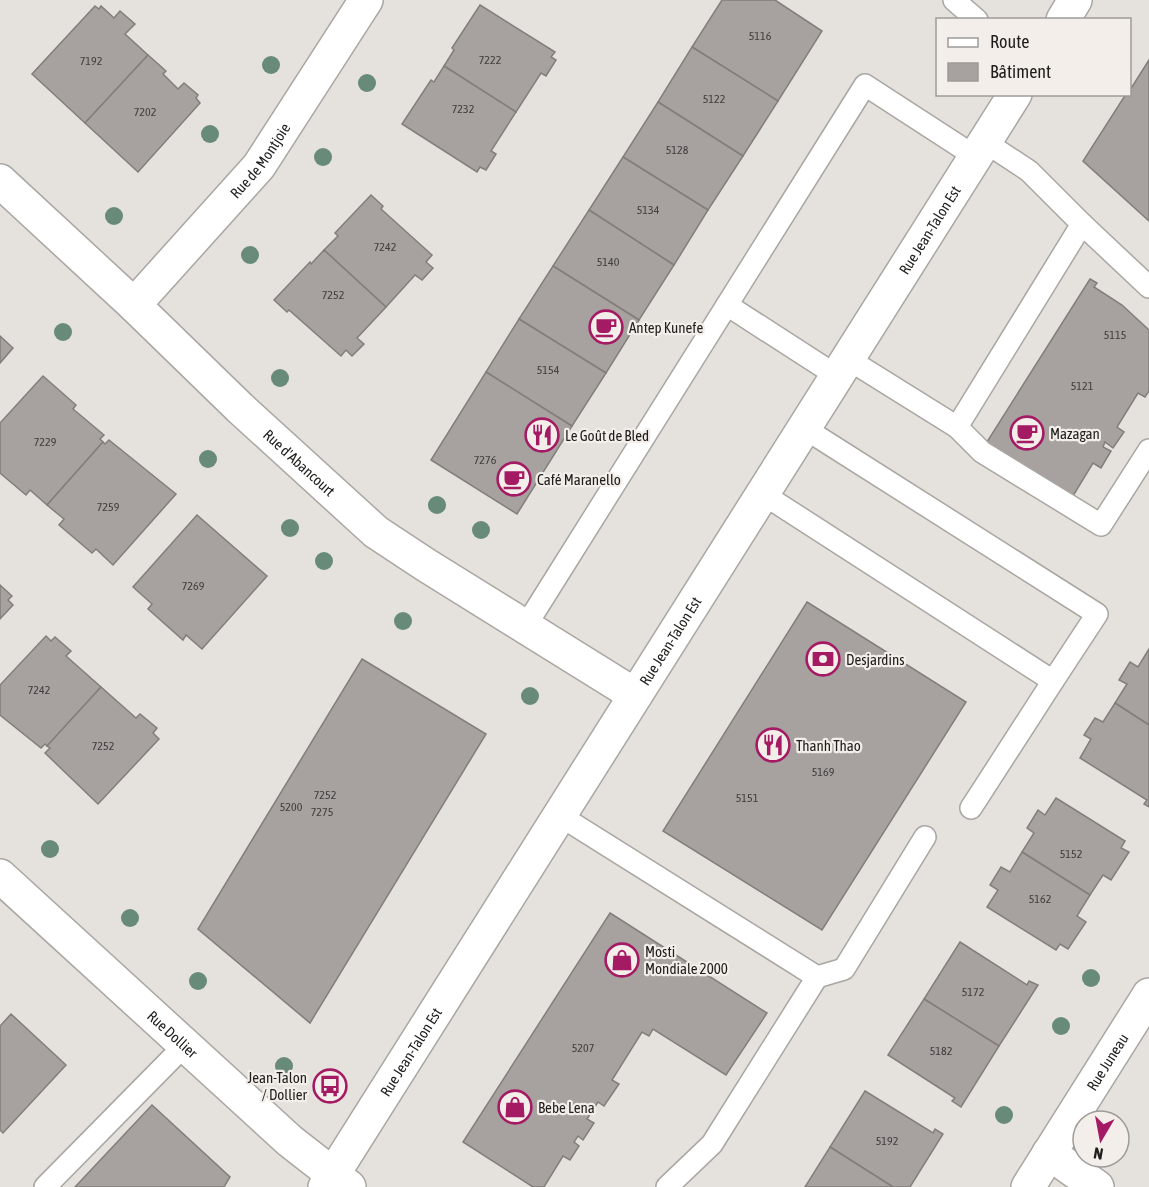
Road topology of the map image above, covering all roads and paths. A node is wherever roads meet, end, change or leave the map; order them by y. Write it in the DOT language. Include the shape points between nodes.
graph roads {
  1 [pos="366,0"];
  2 [pos="954,0"];
  3 [pos="1075,0"];
  4 [pos="975,18"];
  5 [pos="1064,18"];
  6 [pos="1014,96"];
  7 [pos="980,150"];
  8 [pos="0,181"];
  9 [pos="1082,224"];
  10 [pos="1149,287"];
  11 [pos="134,305"];
  12 [pos="727,305"];
  13 [pos="843,367"];
  14 [pos="957,427"];
  15 [pos="804,428"];
  16 [pos="1149,450"];
  17 [pos="763,494"];
  18 [pos="525,627"];
  19 [pos="1053,681"];
  20 [pos="635,695"];
  21 [pos="971,808"];
  22 [pos="559,815"];
  23 [pos="925,837"];
  24 [pos="0,876"];
  25 [pos="817,977"];
  26 [pos="1149,995"];
  27 [pos="185,1045"];
  28 [pos="1049,1153"];
  29 [pos="335,1183"];
  30 [pos="45,1187"];
  31 [pos="667,1187"];
  32 [pos="1028,1187"];
  33 [pos="1097,1187"];
  1 -- 11 [label="street, Rue de Montjoie" via="259,166"];
  2 -- 4 [label="lane"];
  3 -- 5 [label="street"];
  6 -- 7 [label="street, Rue Jean-Talon Est"];
  7 -- 9 [label="lane" via="1029,171"];
  7 -- 12 [label="lane" via="865,85"];
  7 -- 13 [label="street, Rue Jean-Talon Est"];
  8 -- 11 [label="street, Rue d'Abancourt"];
  9 -- 10 [label="lane"];
  9 -- 14 [label="lane"];
  11 -- 18 [label="street, Rue d'Abancourt" via="376,532"];
  12 -- 13 [label="lane"];
  12 -- 18 [label="lane"];
  13 -- 14 [label="lane"];
  13 -- 15 [label="street, Rue Jean-Talon Est"];
  14 -- 16 [label="lane" via="982,452 1101,525"];
  15 -- 17 [label="street, Rue Jean-Talon Est"];
  15 -- 19 [label="lane" via="1097,614"];
  17 -- 19 [label="lane"];
  17 -- 20 [label="street, Rue Jean-Talon Est"];
  18 -- 20 [label="street, Rue d'Abancourt"];
  19 -- 21 [label="lane"];
  20 -- 22 [label="street, Rue Jean-Talon Est"];
  22 -- 25 [label="lane"];
  22 -- 29 [label="street, Rue Jean-Talon Est"];
  23 -- 25 [label="lane" via="844,969"];
  24 -- 27 [label="street, Rue Dollier"];
  25 -- 31 [label="lane" via="712,1144"];
  26 -- 28 [label="street, Rue Juneau"];
  27 -- 29 [label="street, Rue Dollier"];
  27 -- 30 [label="lane"];
  28 -- 32 [label="street, Rue Juneau"];
  28 -- 33 [label="street"];
}
